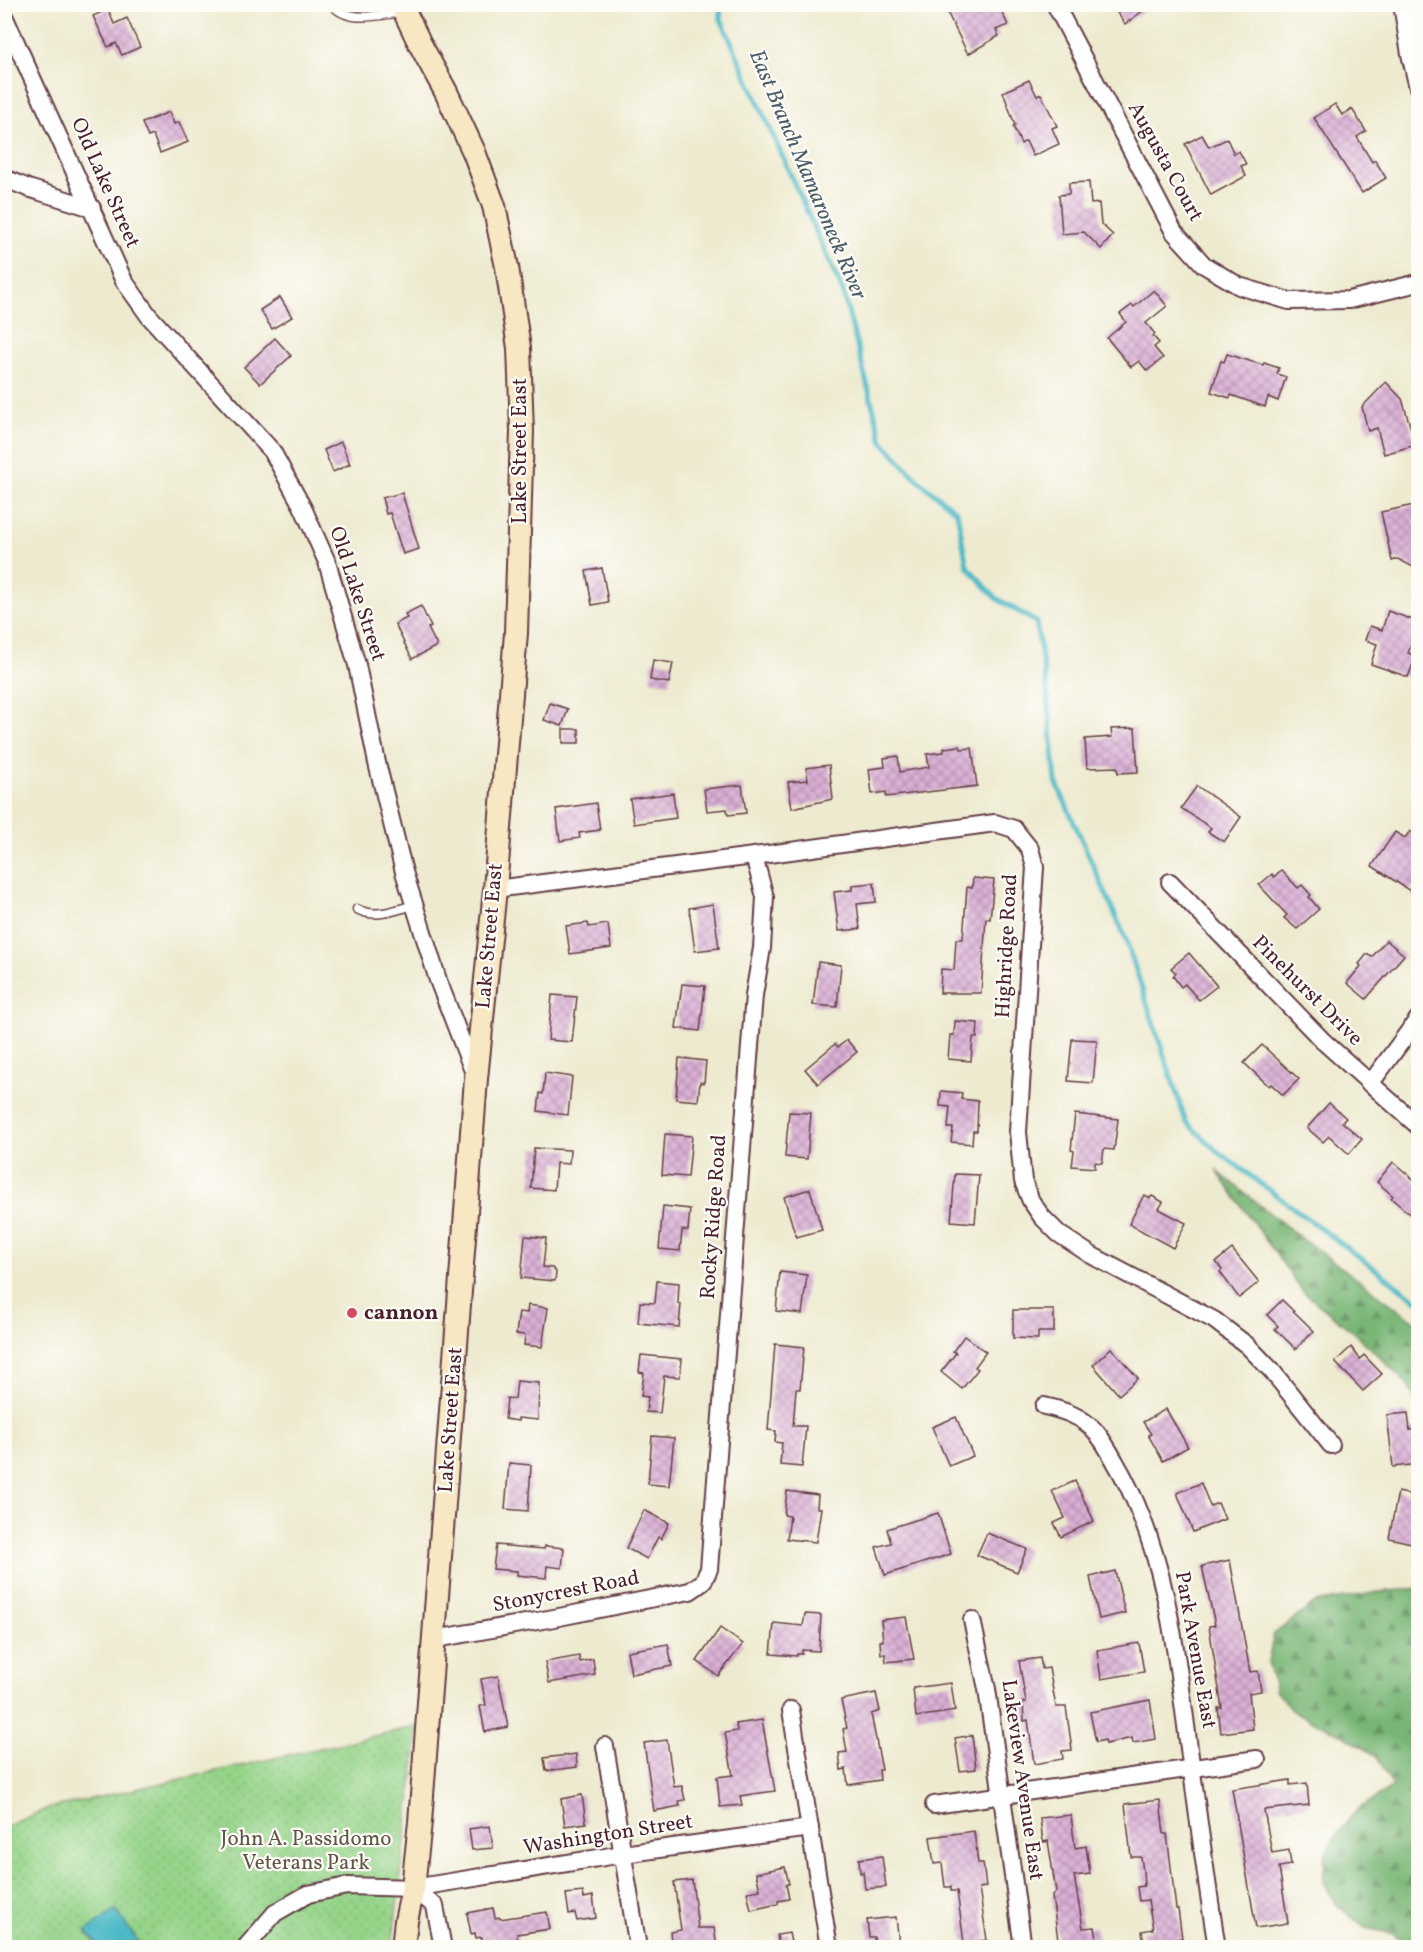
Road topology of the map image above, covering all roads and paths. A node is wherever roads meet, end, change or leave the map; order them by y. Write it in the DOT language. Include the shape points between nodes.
graph roads {
  1 [pos="332,4"];
  2 [pos="1056,4"];
  3 [pos="1402,4"];
  4 [pos="402,8"];
  5 [pos="4,16"];
  6 [pos="1419,88"];
  7 [pos="4,178"];
  8 [pos="92,208"];
  9 [pos="1419,283"];
  10 [pos="754,856"];
  11 [pos="1170,882"];
  12 [pos="495,889"];
  13 [pos="414,904"];
  14 [pos="357,909"];
  15 [pos="1419,1020"];
  16 [pos="476,1079"];
  17 [pos="1370,1084"];
  18 [pos="1419,1126"];
  19 [pos="1044,1406"];
  20 [pos="1331,1445"];
  21 [pos="703,1582"];
  22 [pos="972,1620"];
  23 [pos="435,1639"];
  24 [pos="791,1710"];
  25 [pos="605,1746"];
  26 [pos="1257,1759"];
  27 [pos="1191,1768"];
  28 [pos="1001,1796"];
  29 [pos="934,1805"];
  30 [pos="810,1828"];
  31 [pos="624,1854"];
  32 [pos="413,1888"];
  33 [pos="245,1947"];
  34 [pos="403,1947"];
  35 [pos="443,1947"];
  36 [pos="638,1947"];
  37 [pos="829,1947"];
  38 [pos="1023,1947"];
  39 [pos="1217,1947"];
  1 -- 4 [label="lane" via="350,16"];
  2 -- 9 [label="street, Augusta Court" via="1174,231 1204,265 1239,286 1289,301 1349,300"];
  3 -- 6 [label="street"];
  4 -- 12 [label="main road, Lake Street East" via="474,152 494,207 519,348 522,431 516,633"];
  5 -- 8 [label="street, Old Lake Street"];
  7 -- 8 [label="street"];
  8 -- 13 [label="street, Old Lake Street" via="124,281 142,307 272,451 303,508 327,562 341,607 390,819"];
  10 -- 12 [label="street, Highridge Road"];
  10 -- 20 [label="street, Highridge Road" via="995,822 1014,829 1030,849 1035,867 1018,1132 1023,1181 1031,1201 1059,1234 1214,1320 1248,1346"];
  10 -- 21 [label="street, Rocky Ridge Road" via="765,897 762,948 754,995 709,1569"];
  11 -- 17 [label="street, Pinehurst Drive" via="1269,988"];
  12 -- 16 [label="main road, Lake Street East"];
  13 -- 14 [label="lane" via="373,915"];
  13 -- 16 [label="street, Old Lake Street"];
  15 -- 17 [label="street"];
  16 -- 23 [label="main road, Lake Street East"];
  17 -- 18 [label="street, Pinehurst Drive"];
  19 -- 27 [label="street, Park Avenue East" via="1072,1414 1095,1431 1143,1517 1161,1575"];
  21 -- 23 [label="street, Stonycrest Road" via="690,1591"];
  22 -- 28 [label="street, Lakeview Avenue East" via="987,1689"];
  23 -- 32 [label="main road, Lake Street East"];
  24 -- 30 [label="street"];
  25 -- 31 [label="street"];
  26 -- 27 [label="street"];
  27 -- 28 [label="street"];
  27 -- 39 [label="street, Park Avenue East"];
  28 -- 29 [label="street"];
  28 -- 38 [label="street, Lakeview Avenue East"];
  30 -- 31 [label="street, Washington Street"];
  30 -- 37 [label="street"];
  31 -- 32 [label="street, Washington Street"];
  31 -- 36 [label="street"];
  32 -- 33 [label="street, Washington Street" via="347,1886 308,1894 275,1913"];
  32 -- 34 [label="main road, Lake Street East"];
  32 -- 35 [label="street" via="435,1906"];
}
